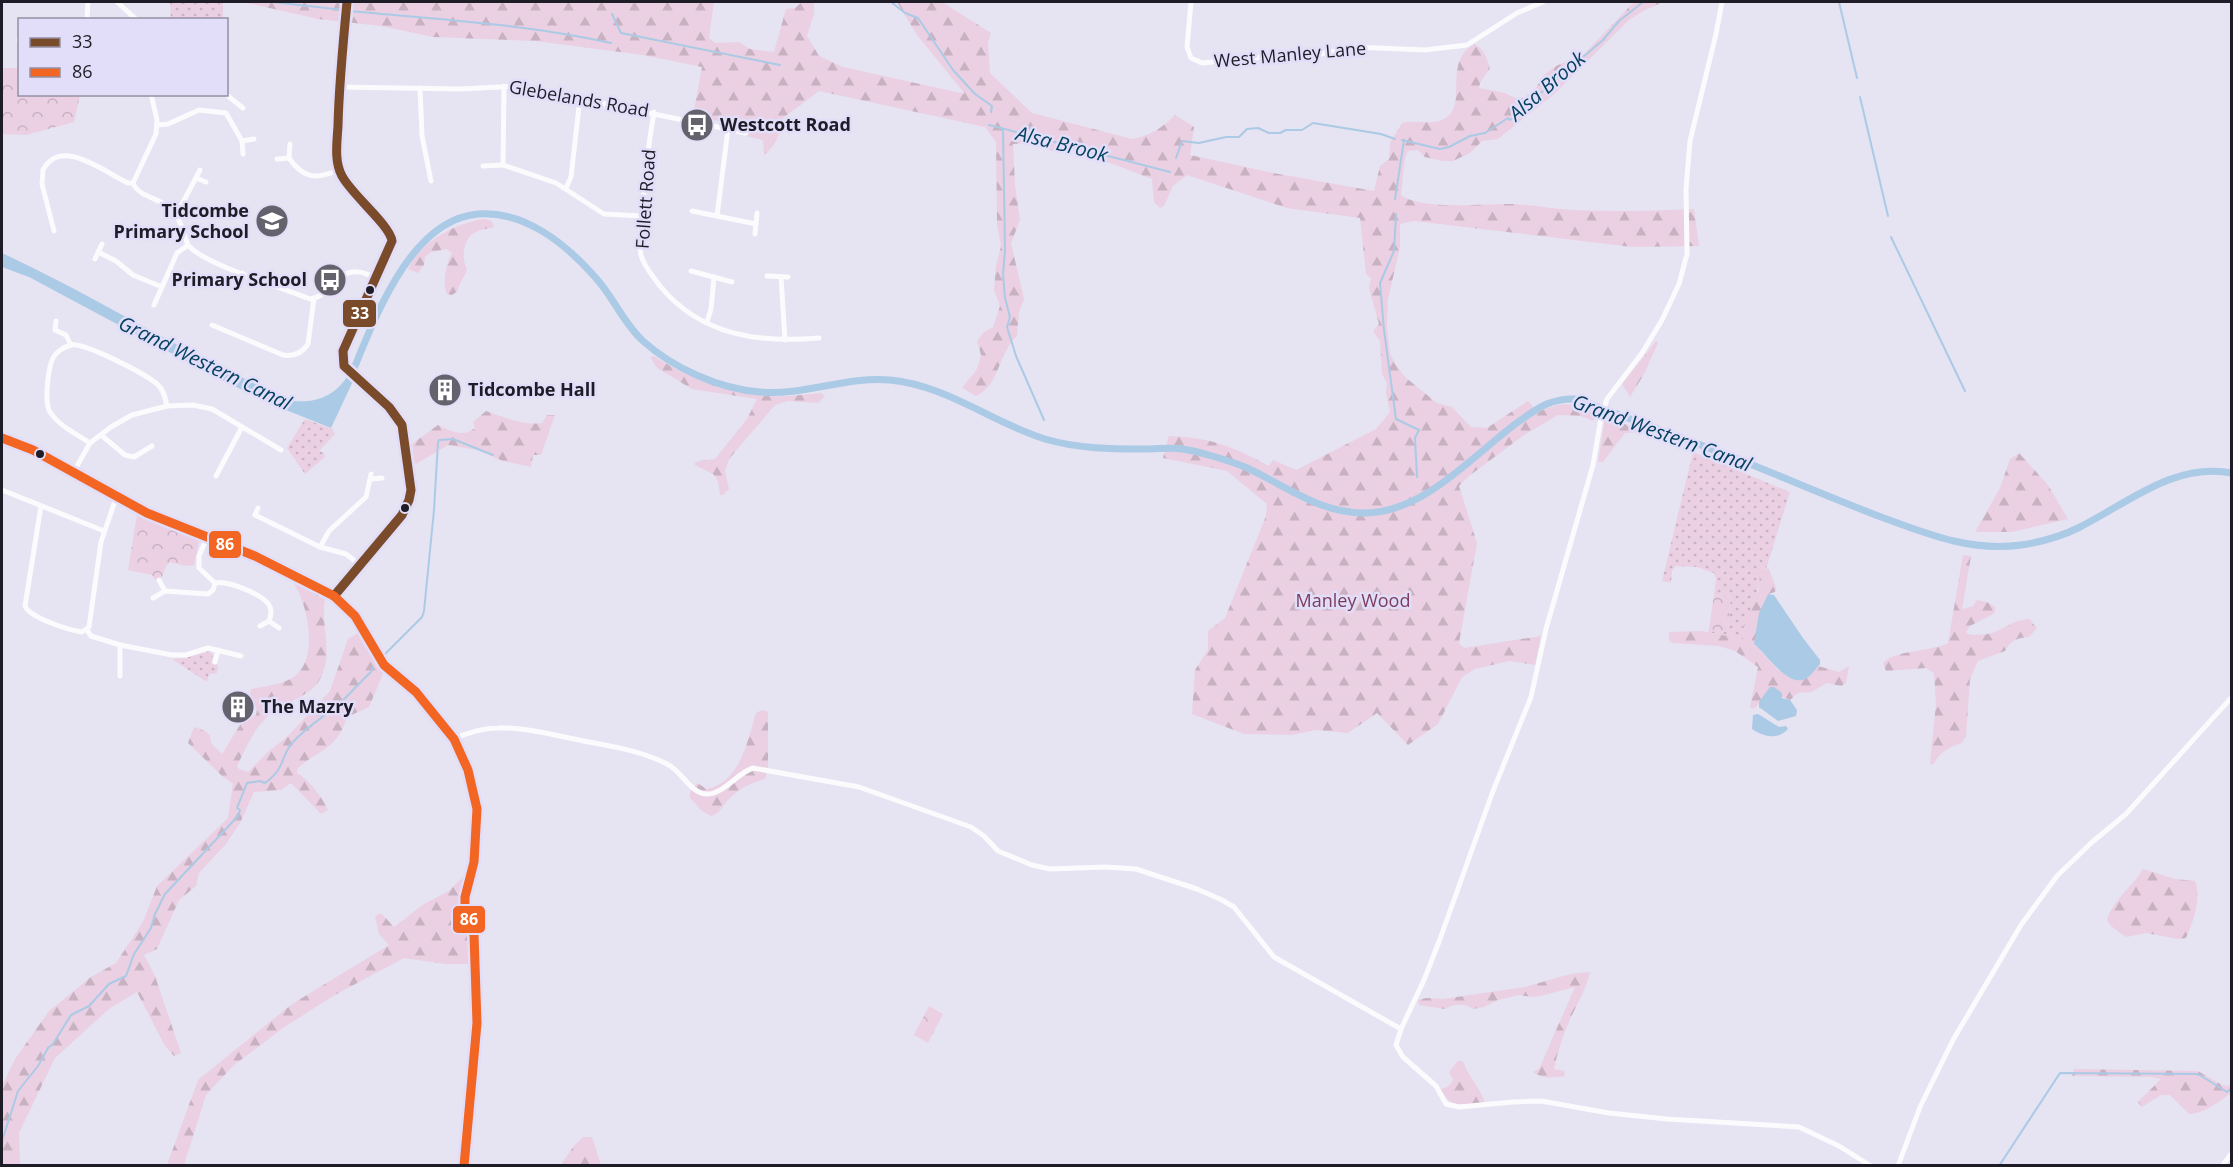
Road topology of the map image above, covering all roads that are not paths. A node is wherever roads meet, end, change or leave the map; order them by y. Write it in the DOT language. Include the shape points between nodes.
graph roads {
  1 [pos="87,2"];
  2 [pos="117,2"];
  3 [pos="347,2"];
  4 [pos="1191,2"];
  5 [pos="1542,2"];
  6 [pos="1722,2"];
  7 [pos="87,18"];
  8 [pos="136,18"];
  9 [pos="504,86"];
  10 [pos="339,87"];
  11 [pos="420,88"];
  12 [pos="152,96"];
  13 [pos="228,96"];
  14 [pos="580,98"];
  15 [pos="236,102"];
  16 [pos="243,108"];
  17 [pos="654,112"];
  18 [pos="226,113"];
  19 [pos="158,125"];
  20 [pos="728,129"];
  21 [pos="746,133"];
  22 [pos="254,139"];
  23 [pos="242,141"];
  24 [pos="290,144"];
  25 [pos="243,154"];
  26 [pos="289,158"];
  27 [pos="277,159"];
  28 [pos="504,165"];
  29 [pos="483,166"];
  30 [pos="200,170"];
  31 [pos="339,170"];
  32 [pos="196,178"];
  33 [pos="206,182"];
  34 [pos="431,182"];
  35 [pos="133,183"];
  36 [pos="566,188"];
  37 [pos="692,211"];
  38 [pos="175,212"];
  39 [pos="757,213"];
  40 [pos="642,216"];
  41 [pos="717,216"];
  42 [pos="59,223"];
  43 [pos="52,224"];
  44 [pos="756,224"];
  45 [pos="54,231"];
  46 [pos="755,234"];
  47 [pos="102,244"];
  48 [pos="188,245"];
  49 [pos="98,252"];
  50 [pos="95,259"];
  51 [pos="691,271"];
  52 [pos="242,273"];
  53 [pos="767,276"];
  54 [pos="714,277"];
  55 [pos="781,277"];
  56 [pos="788,277"];
  57 [pos="376,279"];
  58 [pos="732,282"];
  59 [pos="238,283"];
  60 [pos="162,287"];
  61 [pos="314,298"];
  62 [pos="154,305"];
  63 [pos="56,321"];
  64 [pos="223,321"];
  65 [pos="706,322"];
  66 [pos="212,325"];
  67 [pos="219,328"];
  68 [pos="55,330"];
  69 [pos="54,338"];
  70 [pos="819,338"];
  71 [pos="785,340"];
  72 [pos="71,345"];
  73 [pos="167,405"];
  74 [pos="242,427"];
  75 [pos="101,435"];
  76 [pos="2,438"];
  77 [pos="90,443"];
  78 [pos="272,445"];
  79 [pos="152,446"];
  80 [pos="281,450"];
  81 [pos="268,451"];
  82 [pos="134,457"];
  83 [pos="223,463"];
  84 [pos="135,465"];
  85 [pos="231,467"];
  86 [pos="73,473"];
  87 [pos="216,476"];
  88 [pos="382,478"];
  89 [pos="2,490"];
  90 [pos="116,498"];
  91 [pos="41,506"];
  92 [pos="258,508"];
  93 [pos="104,531"];
  94 [pos="207,537"];
  95 [pos="320,547"];
  96 [pos="359,564"];
  97 [pos="159,580"];
  98 [pos="215,583"];
  99 [pos="165,591"];
  100 [pos="334,596"];
  101 [pos="153,598"];
  102 [pos="269,621"];
  103 [pos="260,626"];
  104 [pos="279,627"];
  105 [pos="87,630"];
  106 [pos="120,645"];
  107 [pos="218,650"];
  108 [pos="241,656"];
  109 [pos="215,662"];
  110 [pos="120,676"];
  111 [pos="2232,698"];
  112 [pos="454,739"];
  113 [pos="1401,1029"];
  114 [pos="2232,1153"];
  115 [pos="464,1166"];
  116 [pos="1871,1166"];
  117 [pos="1898,1166"];
  118 [pos="2222,1166"];
  1 -- 7 [label="street"];
  2 -- 8 [label="street"];
  3 -- 10 [label="street"];
  4 -- 5 [label="street, West Manley Lane" via="1187,47 1191,58 1202,63 1316,55 1353,47 1459,47"];
  6 -- 113 [label="street" via="1690,141 1688,242 1680,284 1642,353 1607,399 1531,696 1492,791 1424,980"];
  9 -- 11 [label="street, Glebelands Road"];
  9 -- 14 [label="street, Glebelands Road"];
  9 -- 28 [label="street"];
  10 -- 11 [label="street, Glebelands Road"];
  10 -- 31 [label="street"];
  11 -- 34 [label="street" via="422,136"];
  12 -- 19 [label="street"];
  13 -- 15 [label="street"];
  14 -- 17 [label="street, Glebelands Road"];
  14 -- 36 [label="street" via="571,177"];
  15 -- 16 [label="street"];
  15 -- 18 [label="street"];
  17 -- 20 [label="street, Glebelands Road"];
  17 -- 40 [label="street, Follett Road"];
  18 -- 19 [label="street" via="199,110"];
  18 -- 23 [label="street"];
  19 -- 35 [label="street"];
  20 -- 21 [label="street, Glebelands Road"];
  20 -- 41 [label="street"];
  22 -- 23 [label="street"];
  23 -- 25 [label="street"];
  24 -- 26 [label="street"];
  26 -- 27 [label="street"];
  26 -- 31 [label="street" via="310,176 320,177"];
  28 -- 29 [label="street"];
  28 -- 36 [label="street"];
  30 -- 32 [label="street"];
  31 -- 57 [label="street" via="392,237 392,246"];
  32 -- 33 [label="street"];
  32 -- 38 [label="street"];
  35 -- 38 [label="street" via="136,189"];
  35 -- 43 [label="street" via="72,155 54,158 40,169"];
  36 -- 40 [label="street" via="604,214"];
  37 -- 41 [label="street"];
  38 -- 48 [label="street"];
  39 -- 44 [label="street"];
  40 -- 65 [label="street, Follett Road" via="640,252 645,266 682,308"];
  41 -- 44 [label="street"];
  42 -- 43 [label="street"];
  43 -- 45 [label="street"];
  44 -- 46 [label="street"];
  47 -- 49 [label="street"];
  48 -- 52 [label="street" via="194,252"];
  48 -- 60 [label="street" via="177,253"];
  49 -- 50 [label="street"];
  49 -- 60 [label="street" via="133,275"];
  51 -- 54 [label="street"];
  52 -- 59 [label="street"];
  52 -- 61 [label="street"];
  53 -- 55 [label="street"];
  54 -- 58 [label="street"];
  54 -- 65 [label="street"];
  55 -- 56 [label="street"];
  55 -- 71 [label="street"];
  57 -- 61 [label="street" via="352,272"];
  57 -- 96 [label="street" via="343,351 342,362 402,425 411,481 402,515"];
  60 -- 62 [label="street"];
  61 -- 67 [label="street" via="308,344 294,355 283,355"];
  63 -- 68 [label="street"];
  64 -- 67 [label="street"];
  65 -- 71 [label="street, Follett Road" via="746,336"];
  66 -- 67 [label="street"];
  68 -- 69 [label="street"];
  68 -- 72 [label="street" via="66,335"];
  70 -- 71 [label="street, Follett Road"];
  72 -- 73 [label="street" via="89,348 156,383"];
  72 -- 77 [label="street" via="53,357 46,401 56,419"];
  73 -- 74 [label="street" via="202,406"];
  73 -- 75 [label="street" via="132,415"];
  74 -- 78 [label="street"];
  74 -- 83 [label="street"];
  75 -- 77 [label="street"];
  75 -- 82 [label="street" via="125,455"];
  76 -- 86 [label="street"];
  77 -- 86 [label="street"];
  78 -- 80 [label="street"];
  78 -- 81 [label="street"];
  79 -- 82 [label="street"];
  82 -- 84 [label="street"];
  83 -- 85 [label="street"];
  83 -- 87 [label="street"];
  86 -- 90 [label="street"];
  88 -- 95 [label="street" via="371,476 366,497 329,531"];
  89 -- 91 [label="street"];
  90 -- 93 [label="street"];
  90 -- 94 [label="street"];
  91 -- 93 [label="street"];
  91 -- 105 [label="street" via="25,606 37,617 76,631"];
  92 -- 95 [label="street" via="255,515"];
  93 -- 105 [label="street"];
  94 -- 98 [label="street" via="199,564"];
  94 -- 100 [label="street"];
  95 -- 96 [label="street" via="346,554"];
  96 -- 100 [label="street"];
  97 -- 99 [label="street"];
  98 -- 99 [label="street" via="208,594"];
  98 -- 102 [label="street" via="223,581 262,597 270,606"];
  99 -- 101 [label="street"];
  100 -- 112 [label="street" via="354,616 384,665 416,692"];
  102 -- 103 [label="street"];
  102 -- 104 [label="street"];
  105 -- 106 [label="street" via="91,636"];
  106 -- 107 [label="street" via="179,656 208,648"];
  106 -- 110 [label="street"];
  107 -- 108 [label="street"];
  107 -- 109 [label="street"];
  111 -- 117 [label="street" via="2126,814 2057,876 2021,925 1953,1040 1920,1107"];
  112 -- 113 [label="street" via="478,730 507,728 613,747 671,765 693,789 705,794 712,794 753,768 814,778 860,787 971,827 998,851 1041,868 1119,867 1158,876 1234,907 1274,957"];
  112 -- 115 [label="street" via="468,770 477,809 474,862 465,897 474,935 477,1023"];
  113 -- 116 [label="street" via="1398,1051 1451,1106 1541,1101 1667,1119 1799,1127"];
  114 -- 118 [label="street"];
}
